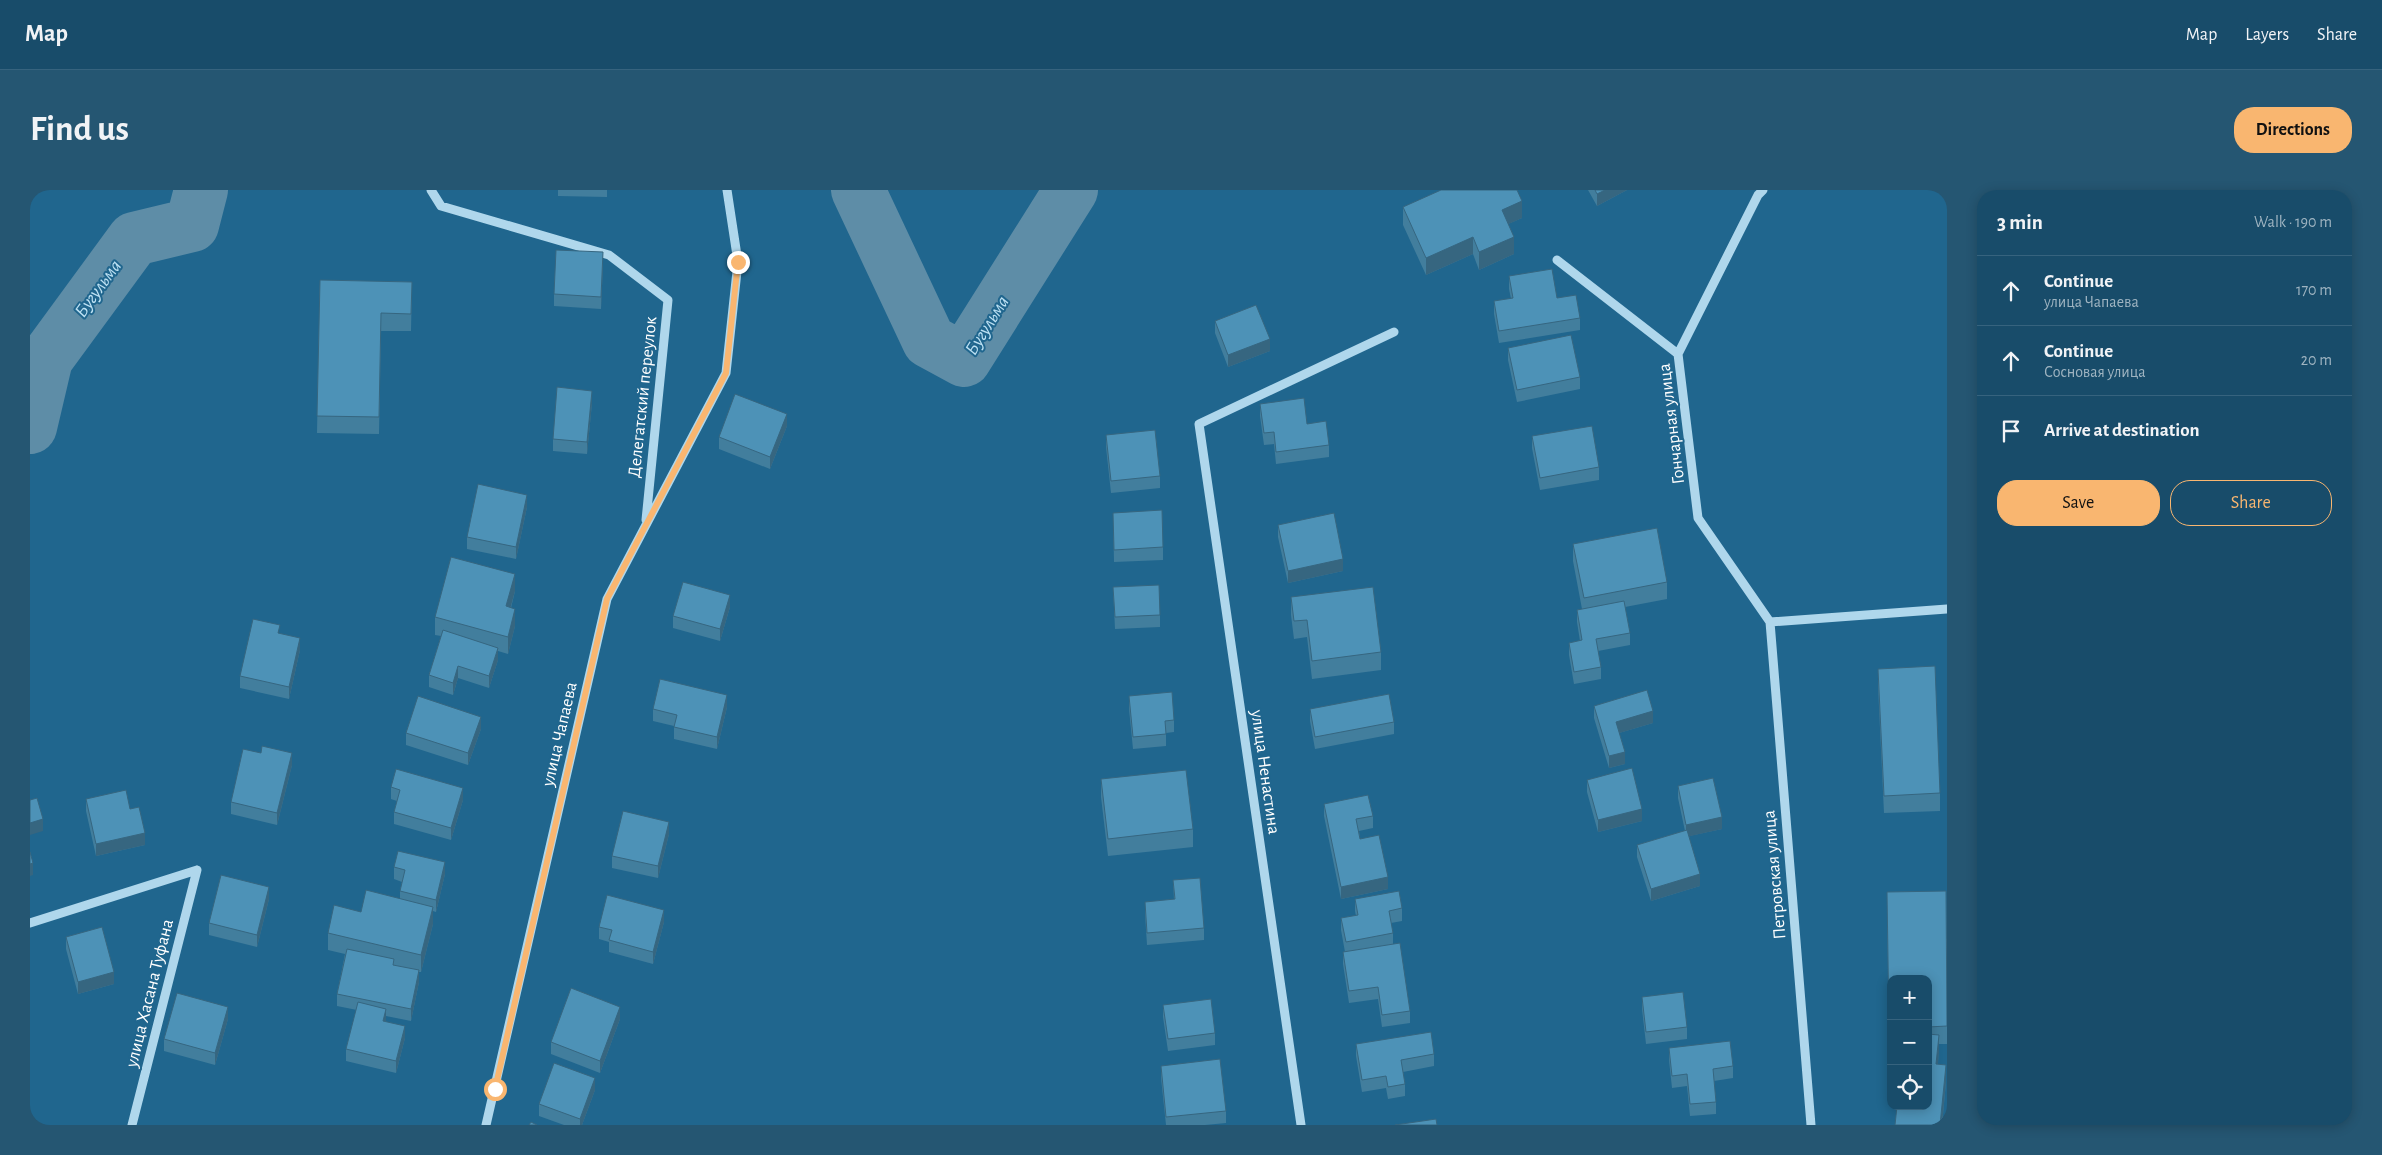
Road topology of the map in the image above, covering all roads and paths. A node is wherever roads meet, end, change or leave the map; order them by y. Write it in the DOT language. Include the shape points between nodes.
graph roads {
  1 [pos="431,190"];
  2 [pos="727,190"];
  3 [pos="1763,190"];
  4 [pos="1557,260"];
  5 [pos="1394,332"];
  6 [pos="1678,354"];
  7 [pos="646,526"];
  8 [pos="1947,609"];
  9 [pos="1770,622"];
  10 [pos="30,923"];
  11 [pos="132,1125"];
  12 [pos="486,1125"];
  13 [pos="1301,1125"];
  14 [pos="1811,1125"];
  1 -- 7 [label="street, Делегатский переулок" via="441,206 609,255 668,300"];
  2 -- 7 [label="street, улица Чапаева" via="738,262 726,373"];
  3 -- 6 [label="street, Гончарная улица"];
  4 -- 6 [label="street"];
  5 -- 13 [label="street, улица Ненастина" via="1199,424"];
  6 -- 9 [label="street, Гончарная улица" via="1698,518"];
  7 -- 12 [label="street, улица Чапаева" via="607,599"];
  8 -- 9 [label="street"];
  9 -- 14 [label="street, Петровская улица"];
  10 -- 11 [label="street, улица Хасана Туфана" via="197,870"];
}
